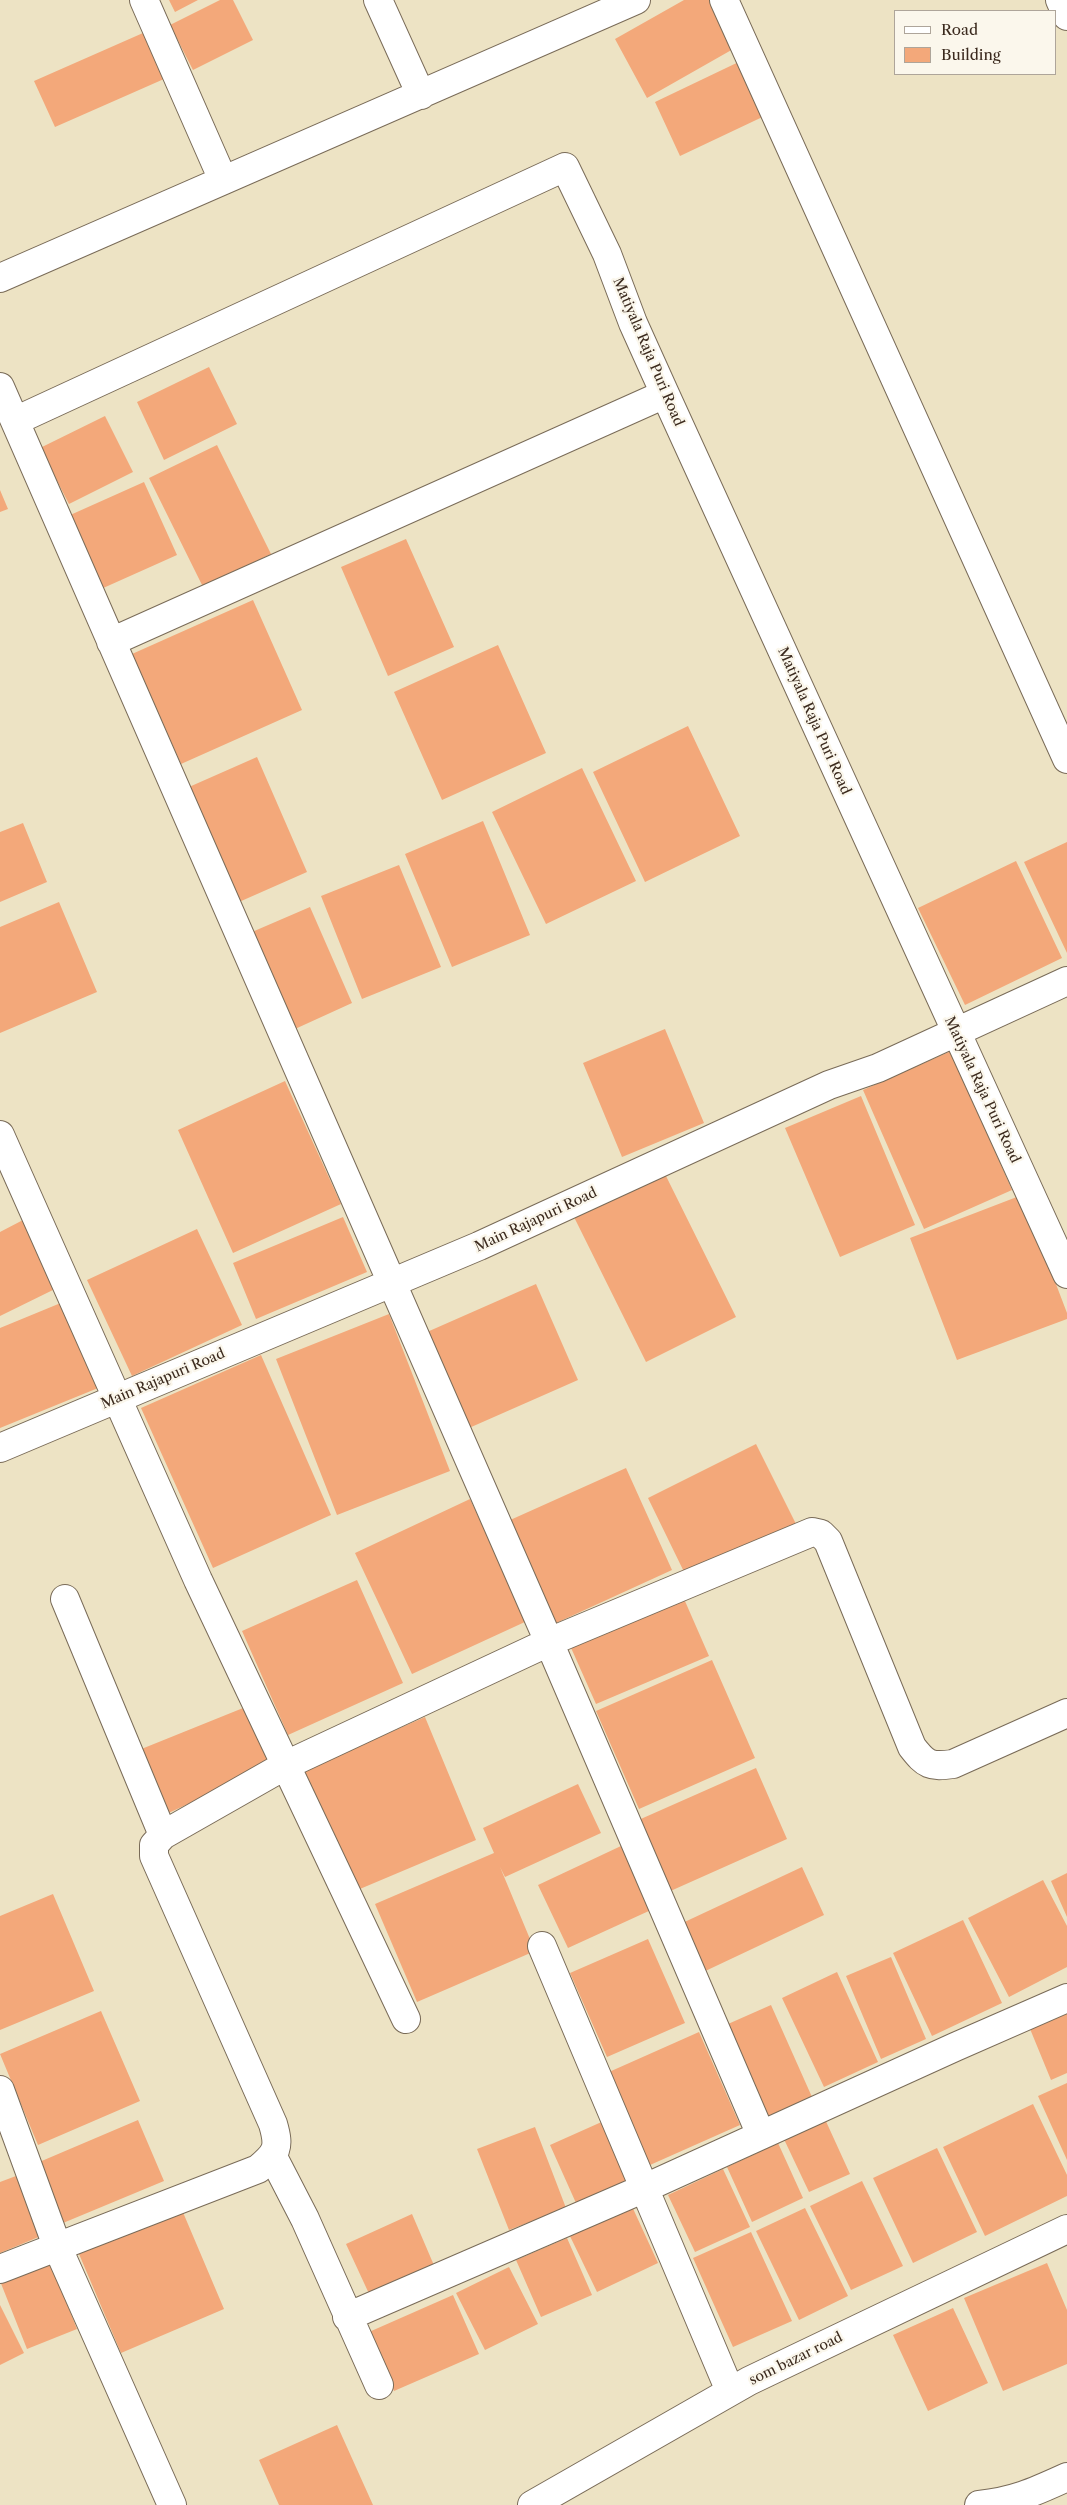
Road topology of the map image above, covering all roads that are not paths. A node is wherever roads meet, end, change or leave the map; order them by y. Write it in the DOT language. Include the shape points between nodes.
graph roads {
  1 [pos="144,0"];
  2 [pos="378,0"];
  3 [pos="724,0"];
  4 [pos="1060,0"];
  5 [pos="626,2"];
  6 [pos="1067,16"];
  7 [pos="421,95"];
  8 [pos="223,180"];
  9 [pos="0,278"];
  10 [pos="0,388"];
  11 [pos="665,394"];
  12 [pos="15,421"];
  13 [pos="112,642"];
  14 [pos="1067,759"];
  15 [pos="1067,981"];
  16 [pos="956,1032"];
  17 [pos="0,1135"];
  18 [pos="1067,1274"];
  19 [pos="391,1283"];
  20 [pos="117,1398"];
  21 [pos="0,1448"];
  22 [pos="65,1599"];
  23 [pos="549,1642"];
  24 [pos="1067,1713"];
  25 [pos="286,1765"];
  26 [pos="163,1835"];
  27 [pos="542,1946"];
  28 [pos="1067,1998"];
  29 [pos="406,2019"];
  30 [pos="0,2090"];
  31 [pos="761,2135"];
  32 [pos="273,2157"];
  33 [pos="645,2188"];
  34 [pos="1067,2229"];
  35 [pos="57,2246"];
  36 [pos="0,2269"];
  37 [pos="347,2317"];
  38 [pos="379,2385"];
  39 [pos="730,2391"];
  40 [pos="1067,2477"];
  41 [pos="172,2505"];
  42 [pos="532,2505"];
  43 [pos="979,2505"];
  1 -- 8 [label="street"];
  2 -- 7 [label="street"];
  3 -- 14 [label="street"];
  4 -- 6 [label="street"];
  5 -- 7 [label="street"];
  7 -- 8 [label="street"];
  8 -- 9 [label="street"];
  10 -- 12 [label="street"];
  11 -- 12 [label="street, Matiyala Raja Puri Road" via="607,254 565,167"];
  11 -- 13 [label="street"];
  11 -- 16 [label="street, Matiyala Raja Puri Road"];
  12 -- 13 [label="street"];
  13 -- 19 [label="street"];
  15 -- 16 [label="street, Main Rajapuri Road"];
  16 -- 18 [label="street, Matiyala Raja Puri Road"];
  16 -- 19 [label="street, Main Rajapuri Road" via="878,1068 829,1085 480,1246"];
  17 -- 20 [label="street"];
  19 -- 20 [label="street, Main Rajapuri Road"];
  19 -- 23 [label="street"];
  20 -- 21 [label="street, Main Rajapuri Road"];
  20 -- 25 [label="street" via="198,1580"];
  22 -- 26 [label="street"];
  23 -- 24 [label="street" via="812,1532 821,1534 828,1541 912,1747 924,1762 936,1766 953,1764"];
  23 -- 25 [label="street"];
  23 -- 31 [label="street"];
  25 -- 26 [label="street"];
  25 -- 29 [label="street"];
  26 -- 32 [label="street" via="154,1845 154,1856 273,2124 278,2141"];
  27 -- 33 [label="street"];
  28 -- 31 [label="street"];
  30 -- 35 [label="street"];
  31 -- 33 [label="street"];
  32 -- 35 [label="street" via="258,2168"];
  32 -- 37 [label="street" via="305,2220"];
  33 -- 37 [label="street"];
  33 -- 39 [label="street"];
  34 -- 39 [label="street, som bazar road"];
  35 -- 36 [label="street"];
  35 -- 41 [label="street"];
  37 -- 38 [label="street"];
  39 -- 42 [label="street, som bazar road"];
  40 -- 43 [label="street" via="1023,2498"];
}
